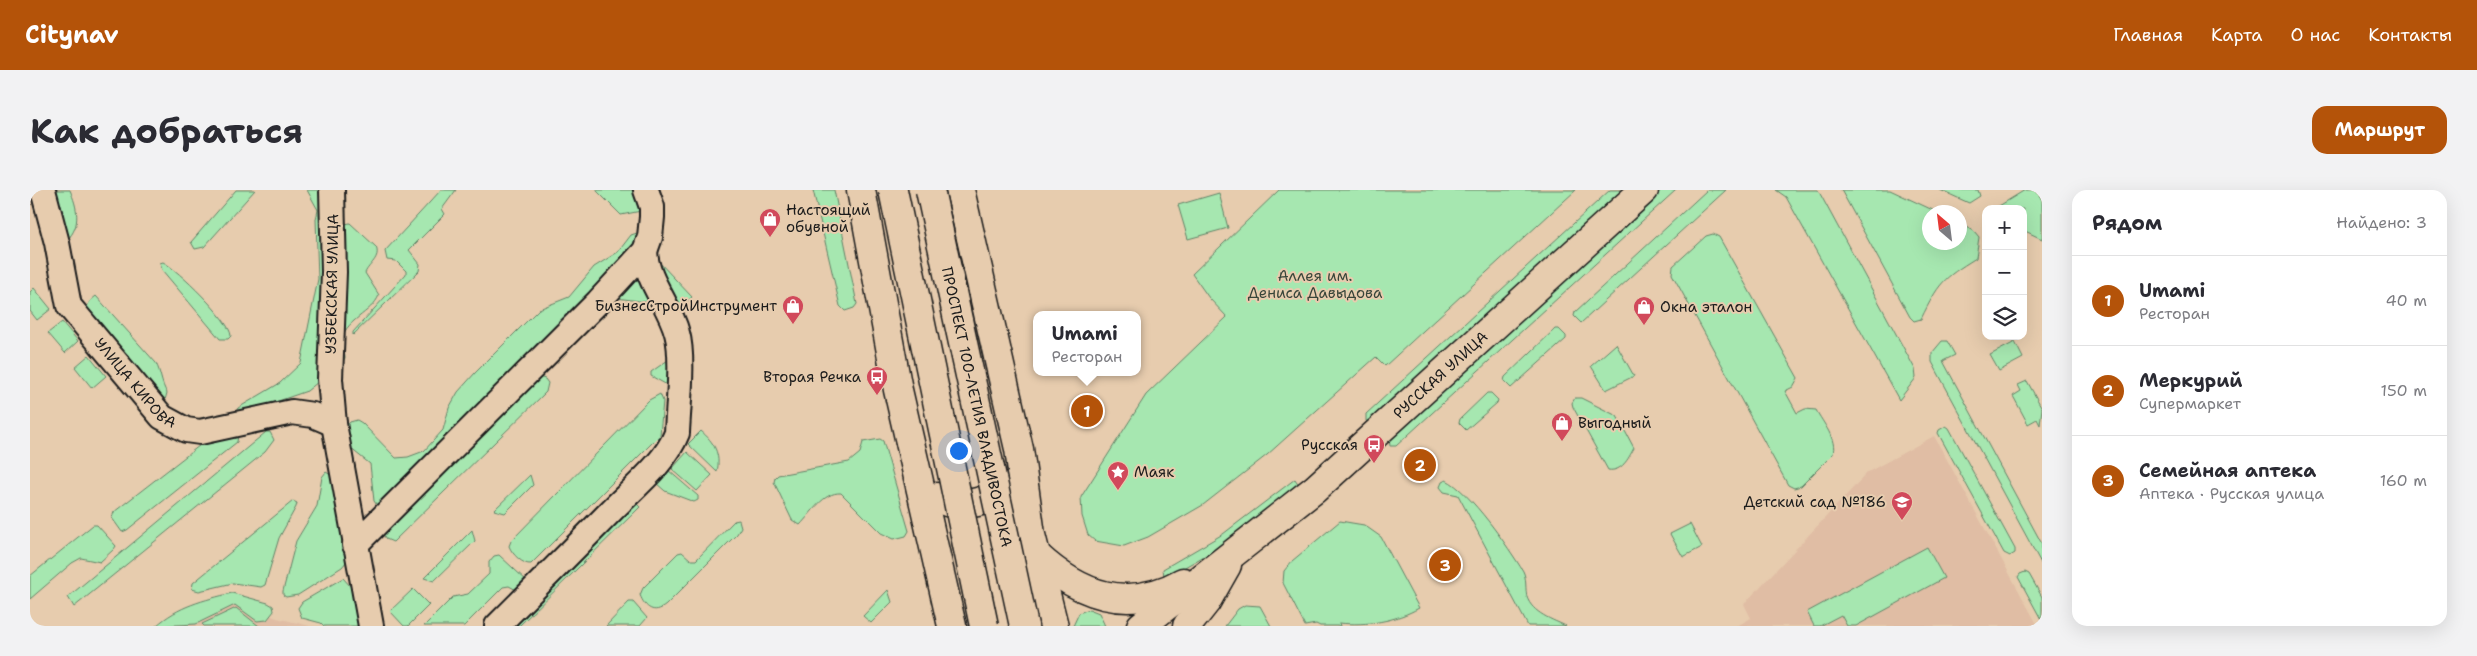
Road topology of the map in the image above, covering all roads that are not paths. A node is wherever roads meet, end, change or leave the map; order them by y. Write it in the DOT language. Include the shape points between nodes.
graph roads {
  1 [pos="43,190"];
  2 [pos="332,190"];
  3 [pos="646,190"];
  4 [pos="861,190"];
  5 [pos="892,190"];
  6 [pos="930,190"];
  7 [pos="960,190"];
  8 [pos="1644,190"];
  9 [pos="645,251"];
  10 [pos="334,424"];
  11 [pos="1024,477"];
  12 [pos="920,484"];
  13 [pos="355,545"];
  14 [pos="1233,554"];
  15 [pos="1036,555"];
  16 [pos="372,626"];
  17 [pos="497,626"];
  18 [pos="952,626"];
  19 [pos="984,626"];
  20 [pos="1024,626"];
  21 [pos="1054,626"];
  22 [pos="1141,626"];
  23 [pos="1187,626"];
  1 -- 10 [label="street, УЛИЦА КИРОВА" via="69,306 162,416 186,430 200,432 292,412 313,415"];
  2 -- 10 [label="street, УЗБЕКСКАЯ УЛИЦА" via="334,272 330,378"];
  3 -- 9 [label="street" via="652,217"];
  4 -- 12 [label="main road" via="889,348"];
  5 -- 19 [label="main road, bridge"];
  6 -- 20 [label="main road, ПРОСПЕКТ 100-ЛЕТИЯ ВЛАДИВОСТОКА, bridge"];
  7 -- 11 [label="main road"];
  8 -- 14 [label="main road, РУССКАЯ УЛИЦА" via="1315,490"];
  9 -- 13 [label="street"];
  9 -- 17 [label="street" via="650,273 677,333 679,374 674,440 641,481"];
  10 -- 13 [label="street, УЗБЕКСКАЯ УЛИЦА"];
  11 -- 12 [label="main road" via="1004,492 977,504 943,501"];
  11 -- 15 [label="main road"];
  12 -- 18 [label="main road"];
  13 -- 16 [label="street, УЗБЕКСКАЯ УЛИЦА"];
  14 -- 15 [label="main road" via="1166,592 1130,597 1100,596 1080,588"];
  14 -- 22 [label="main road, РУССКАЯ УЛИЦА"];
  14 -- 23 [label="main road, РУССКАЯ УЛИЦА" via="1206,602"];
  15 -- 21 [label="main road"];
}
